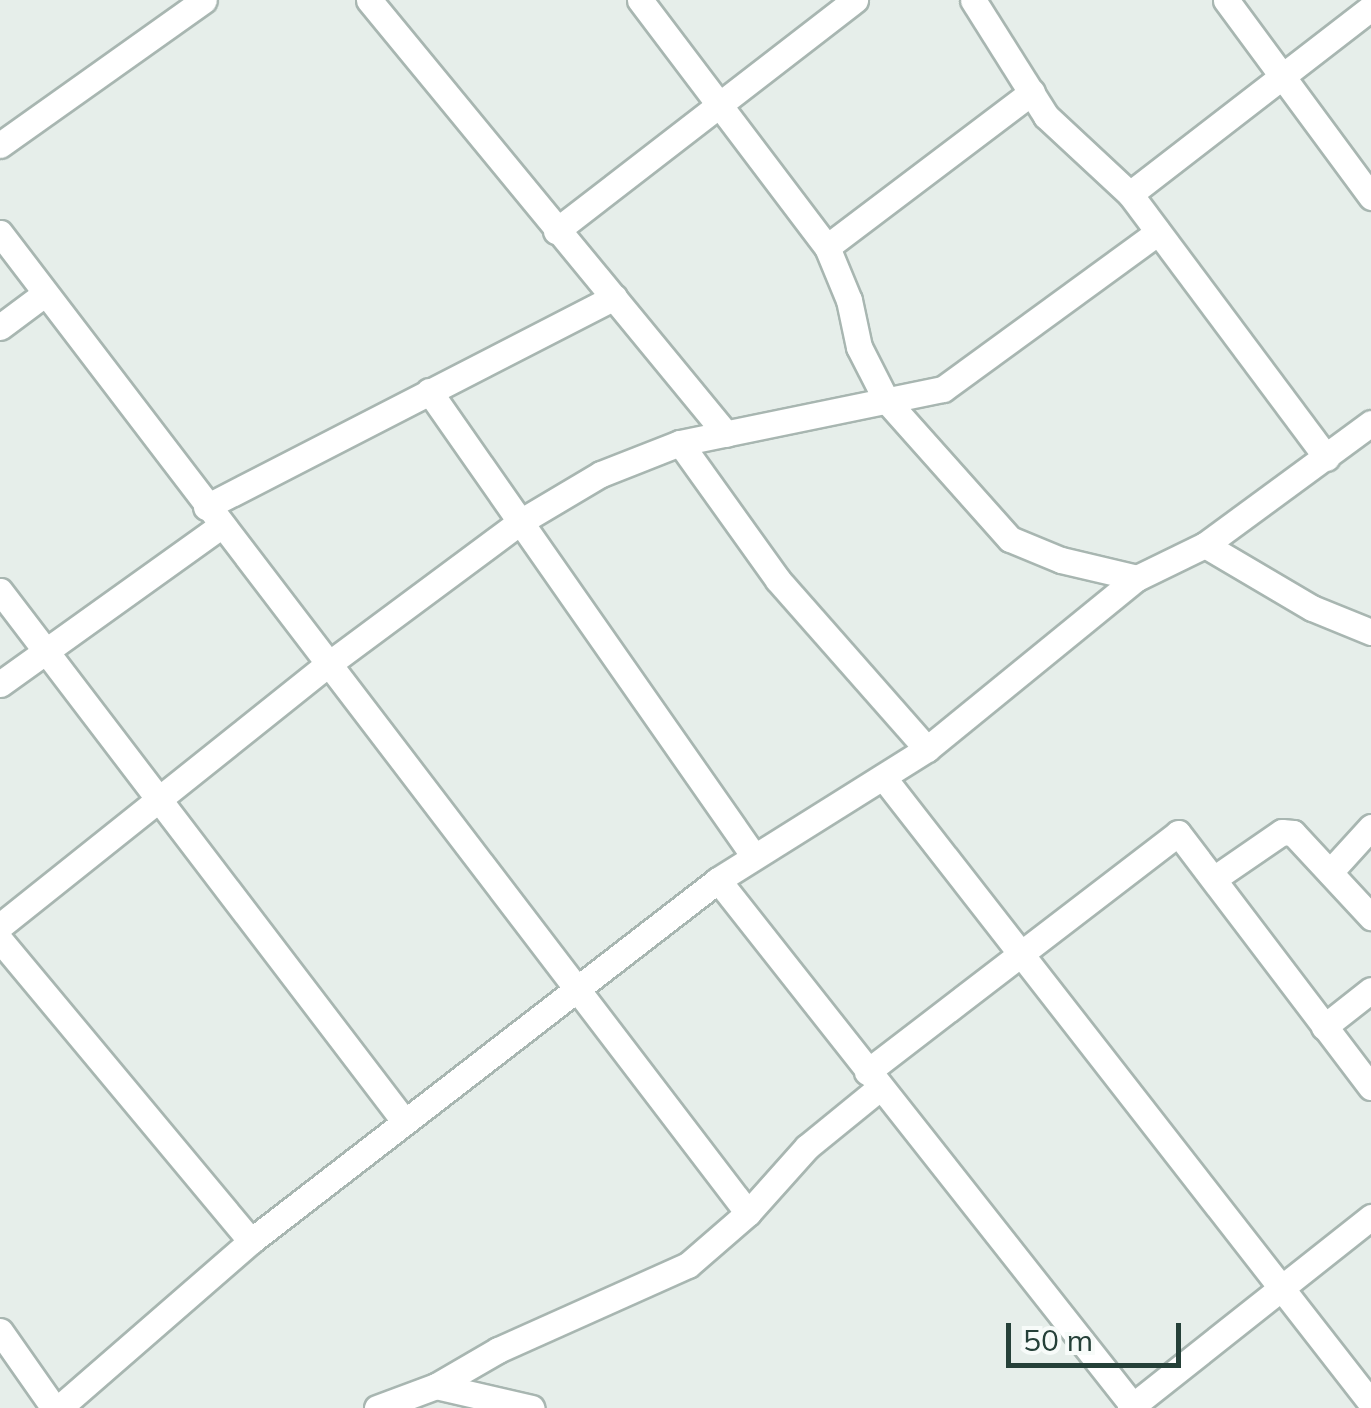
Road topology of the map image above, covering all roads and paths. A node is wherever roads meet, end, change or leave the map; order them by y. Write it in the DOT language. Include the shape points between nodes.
graph roads {
  1 [pos="204,0"];
  2 [pos="368,0"];
  3 [pos="640,0"];
  4 [pos="855,0"];
  5 [pos="974,0"];
  6 [pos="1226,0"];
  7 [pos="1371,8"];
  8 [pos="1284,77"];
  9 [pos="1032,92"];
  10 [pos="715,105"];
  11 [pos="0,145"];
  12 [pos="1130,194"];
  13 [pos="1371,197"];
  14 [pos="556,231"];
  15 [pos="1158,232"];
  16 [pos="0,234"];
  17 [pos="827,246"];
  18 [pos="43,295"];
  19 [pos="614,296"];
  20 [pos="0,326"];
  21 [pos="429,391"];
  22 [pos="886,400"];
  23 [pos="1371,424"];
  24 [pos="726,434"];
  25 [pos="680,443"];
  26 [pos="1327,458"];
  27 [pos="214,517"];
  28 [pos="520,522"];
  29 [pos="1206,545"];
  30 [pos="1137,578"];
  31 [pos="0,592"];
  32 [pos="1371,632"];
  33 [pos="47,650"];
  34 [pos="326,666"];
  35 [pos="0,684"];
  36 [pos="927,749"];
  37 [pos="883,777"];
  38 [pos="162,797"];
  39 [pos="1371,828"];
  40 [pos="753,856"];
  41 [pos="1330,872"];
  42 [pos="1214,878"];
  43 [pos="718,880"];
  44 [pos="1371,916"];
  45 [pos="0,926"];
  46 [pos="0,940"];
  47 [pos="1021,950"];
  48 [pos="1371,990"];
  49 [pos="575,993"];
  50 [pos="1324,1027"];
  51 [pos="872,1080"];
  52 [pos="1371,1087"];
  53 [pos="404,1121"];
  54 [pos="748,1214"];
  55 [pos="1371,1217"];
  56 [pos="252,1241"];
  57 [pos="1283,1292"];
  58 [pos="0,1331"];
  59 [pos="436,1386"];
  60 [pos="1371,1403"];
  61 [pos="1131,1407"];
  62 [pos="56,1408"];
  63 [pos="377,1408"];
  64 [pos="531,1408"];
  1 -- 11 [label="street"];
  2 -- 14 [label="street"];
  3 -- 10 [label="street"];
  4 -- 10 [label="street"];
  5 -- 9 [label="street"];
  6 -- 8 [label="street"];
  7 -- 8 [label="street"];
  8 -- 12 [label="street"];
  8 -- 13 [label="street"];
  9 -- 12 [label="street" via="1073,147"];
  9 -- 17 [label="street"];
  10 -- 14 [label="street"];
  10 -- 17 [label="street"];
  12 -- 15 [label="street"];
  14 -- 19 [label="street"];
  15 -- 22 [label="street" via="957,380 928,394"];
  15 -- 26 [label="street"];
  16 -- 18 [label="street"];
  17 -- 22 [label="street" via="849,300 858,347"];
  18 -- 20 [label="street"];
  18 -- 27 [label="street"];
  19 -- 21 [label="street"];
  19 -- 24 [label="street"];
  21 -- 27 [label="street"];
  21 -- 28 [label="street"];
  22 -- 24 [label="street"];
  22 -- 30 [label="street" via="1010,538 1033,552"];
  23 -- 26 [label="street"];
  24 -- 25 [label="street"];
  25 -- 28 [label="street" via="602,474"];
  25 -- 36 [label="street" via="778,580"];
  26 -- 29 [label="street"];
  27 -- 33 [label="street"];
  27 -- 34 [label="street"];
  28 -- 34 [label="street"];
  28 -- 40 [label="street"];
  29 -- 30 [label="street"];
  29 -- 32 [label="street" via="1312,608"];
  30 -- 36 [label="street"];
  31 -- 33 [label="street"];
  33 -- 35 [label="street"];
  33 -- 38 [label="street"];
  34 -- 38 [label="street"];
  34 -- 49 [label="street"];
  36 -- 37 [label="street"];
  37 -- 40 [label="street"];
  37 -- 47 [label="street"];
  38 -- 45 [label="street"];
  38 -- 53 [label="street"];
  39 -- 41 [label="street"];
  40 -- 43 [label="street"];
  41 -- 42 [label="street" via="1293,832 1282,832"];
  41 -- 44 [label="street"];
  42 -- 47 [label="street" via="1185,838 1170,835"];
  42 -- 50 [label="street"];
  43 -- 49 [label="street"];
  43 -- 51 [label="street"];
  46 -- 56 [label="street"];
  47 -- 51 [label="street"];
  47 -- 57 [label="street"];
  48 -- 50 [label="street"];
  49 -- 53 [label="street"];
  49 -- 54 [label="street"];
  50 -- 52 [label="street"];
  51 -- 54 [label="street"];
  51 -- 61 [label="street"];
  53 -- 56 [label="street"];
  54 -- 59 [label="street" via="688,1265 498,1350"];
  55 -- 57 [label="street"];
  56 -- 62 [label="street"];
  57 -- 60 [label="street"];
  57 -- 61 [label="street"];
  58 -- 62 [label="street"];
  59 -- 63 [label="street"];
  59 -- 64 [label="street"];
}
